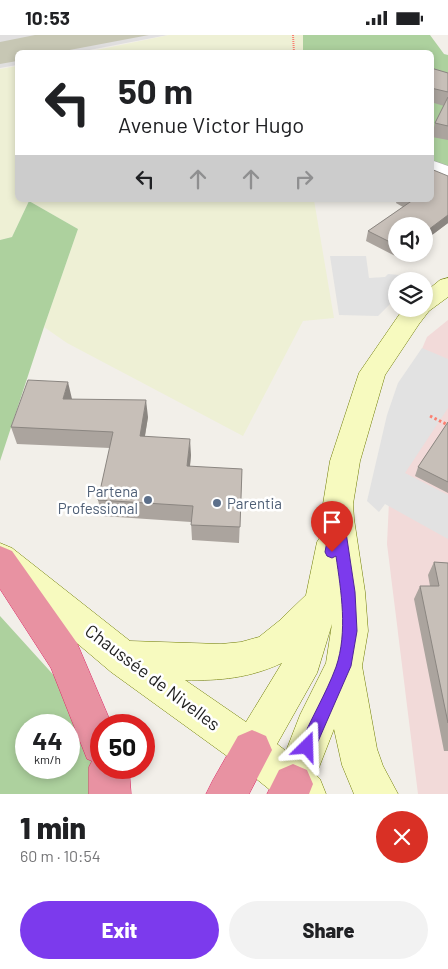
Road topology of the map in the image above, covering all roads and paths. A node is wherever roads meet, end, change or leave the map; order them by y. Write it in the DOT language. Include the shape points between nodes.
graph roads {
  1 [pos="293,35"];
  2 [pos="294,50"];
  3 [pos="434,167"];
  4 [pos="448,173"];
  5 [pos="448,285"];
  6 [pos="433,298"];
  7 [pos="411,317"];
  8 [pos="430,416"];
  9 [pos="448,425"];
  10 [pos="338,519"];
  11 [pos="0,559"];
  12 [pos="321,603"];
  13 [pos="124,659"];
  14 [pos="344,666"];
  15 [pos="90,719"];
  16 [pos="252,750"];
  17 [pos="109,779"];
  18 [pos="296,791"];
  19 [pos="110,794"];
  20 [pos="227,794"];
  21 [pos="377,794"];
  1 -- 2 [label="path"];
  3 -- 4 [label="street"];
  5 -- 6 [label="main road"];
  7 -- 10 [label="main road" via="372,373 345,461"];
  8 -- 9 [label="path"];
  10 -- 12 [label="main road"];
  10 -- 14 [label="main road" via="350,631"];
  11 -- 13 [label="main road, Chaussée de Nivelles"];
  11 -- 15 [label="highway" via="64,656"];
  12 -- 13 [label="main road" via="272,649 241,660"];
  12 -- 16 [label="main road" via="304,660"];
  13 -- 16 [label="main road, Chaussée de Nivelles"];
  14 -- 18 [label="main road" via="314,729"];
  14 -- 21 [label="main road" via="356,744 370,784"];
  16 -- 18 [label="main road, Chaussée de Nivelles"];
  16 -- 20 [label="highway"];
  17 -- 19 [label="highway"];
}
